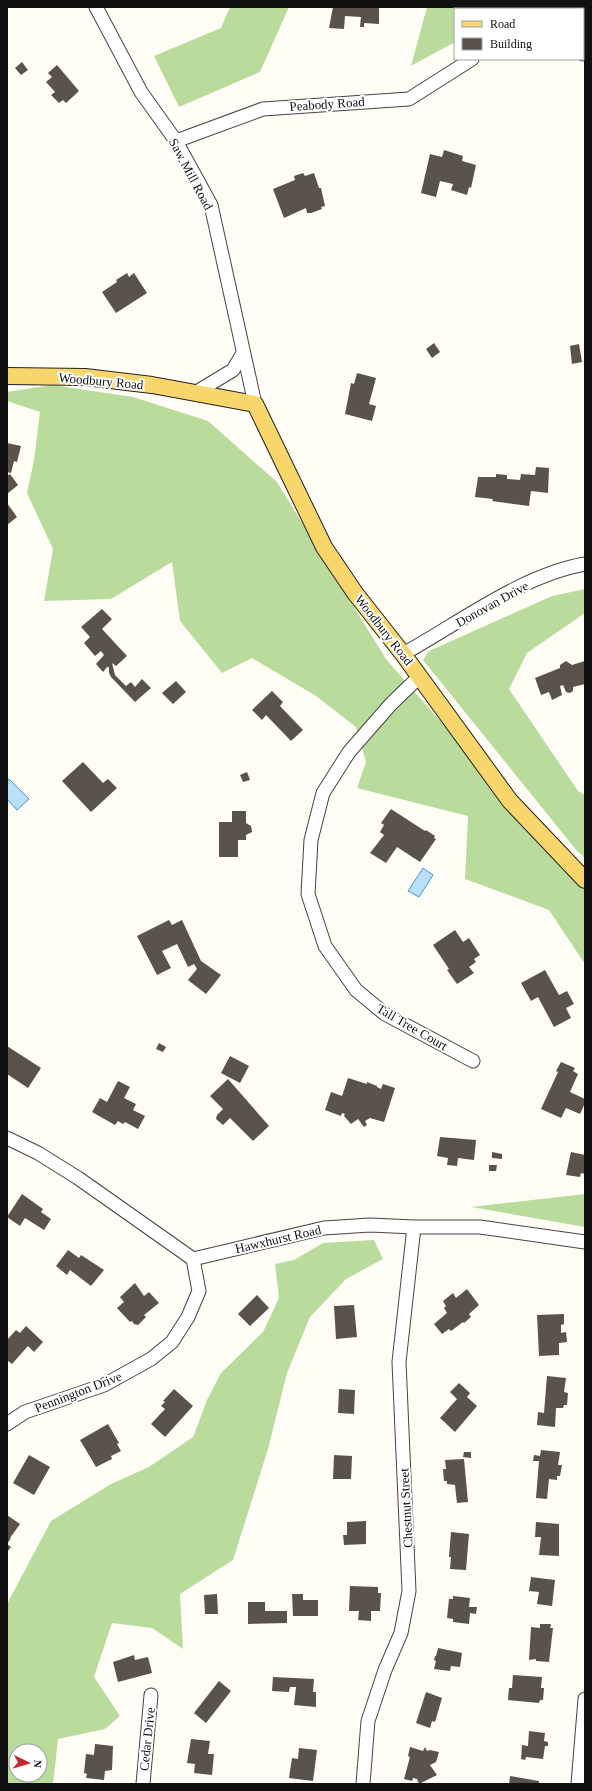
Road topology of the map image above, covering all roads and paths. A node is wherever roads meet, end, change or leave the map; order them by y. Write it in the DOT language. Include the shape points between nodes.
graph roads {
  1 [pos="96,7"];
  2 [pos="470,60"];
  3 [pos="176,141"];
  4 [pos="243,352"];
  5 [pos="7,376"];
  6 [pos="195,393"];
  7 [pos="255,404"];
  8 [pos="585,564"];
  9 [pos="403,654"];
  10 [pos="419,677"];
  11 [pos="585,880"];
  12 [pos="473,1061"];
  13 [pos="7,1138"];
  14 [pos="414,1227"];
  15 [pos="585,1242"];
  16 [pos="193,1259"];
  17 [pos="7,1424"];
  18 [pos="151,1694"];
  19 [pos="585,1699"];
  20 [pos="143,1784"];
  21 [pos="362,1784"];
  22 [pos="578,1784"];
  1 -- 3 [label="street, Saw Mill Road" via="141,92"];
  2 -- 3 [label="street, Peabody Road" via="409,98 263,109"];
  3 -- 4 [label="street, Saw Mill Road" via="210,205"];
  4 -- 6 [label="street" via="233,370"];
  4 -- 7 [label="street, Saw Mill Road"];
  5 -- 6 [label="main road, Woodbury Road" via="85,376"];
  6 -- 7 [label="main road, Woodbury Road"];
  7 -- 9 [label="main road, Woodbury Road" via="324,546 355,593"];
  8 -- 9 [label="street, Donovan Drive" via="535,580"];
  9 -- 10 [label="main road, Woodbury Road"];
  10 -- 11 [label="main road, Woodbury Road" via="510,802"];
  10 -- 12 [label="street, Tall Tree Court" via="391,704 349,752 323,793 311,840 308,894 325,946 356,990 385,1014"];
  13 -- 16 [label="street" via="38,1153 78,1178"];
  14 -- 15 [label="street, Hawxhurst Road" via="480,1227"];
  14 -- 16 [label="street, Hawxhurst Road" via="370,1224 324,1228"];
  14 -- 21 [label="street, Chestnut Street" via="399,1362 409,1591 401,1633 385,1670 368,1722"];
  16 -- 17 [label="street, Pennington Drive" via="198,1291 188,1317 172,1342 151,1359 104,1385 25,1412"];
  18 -- 20 [label="street, Cedar Drive"];
  19 -- 22 [label="street"];
}
